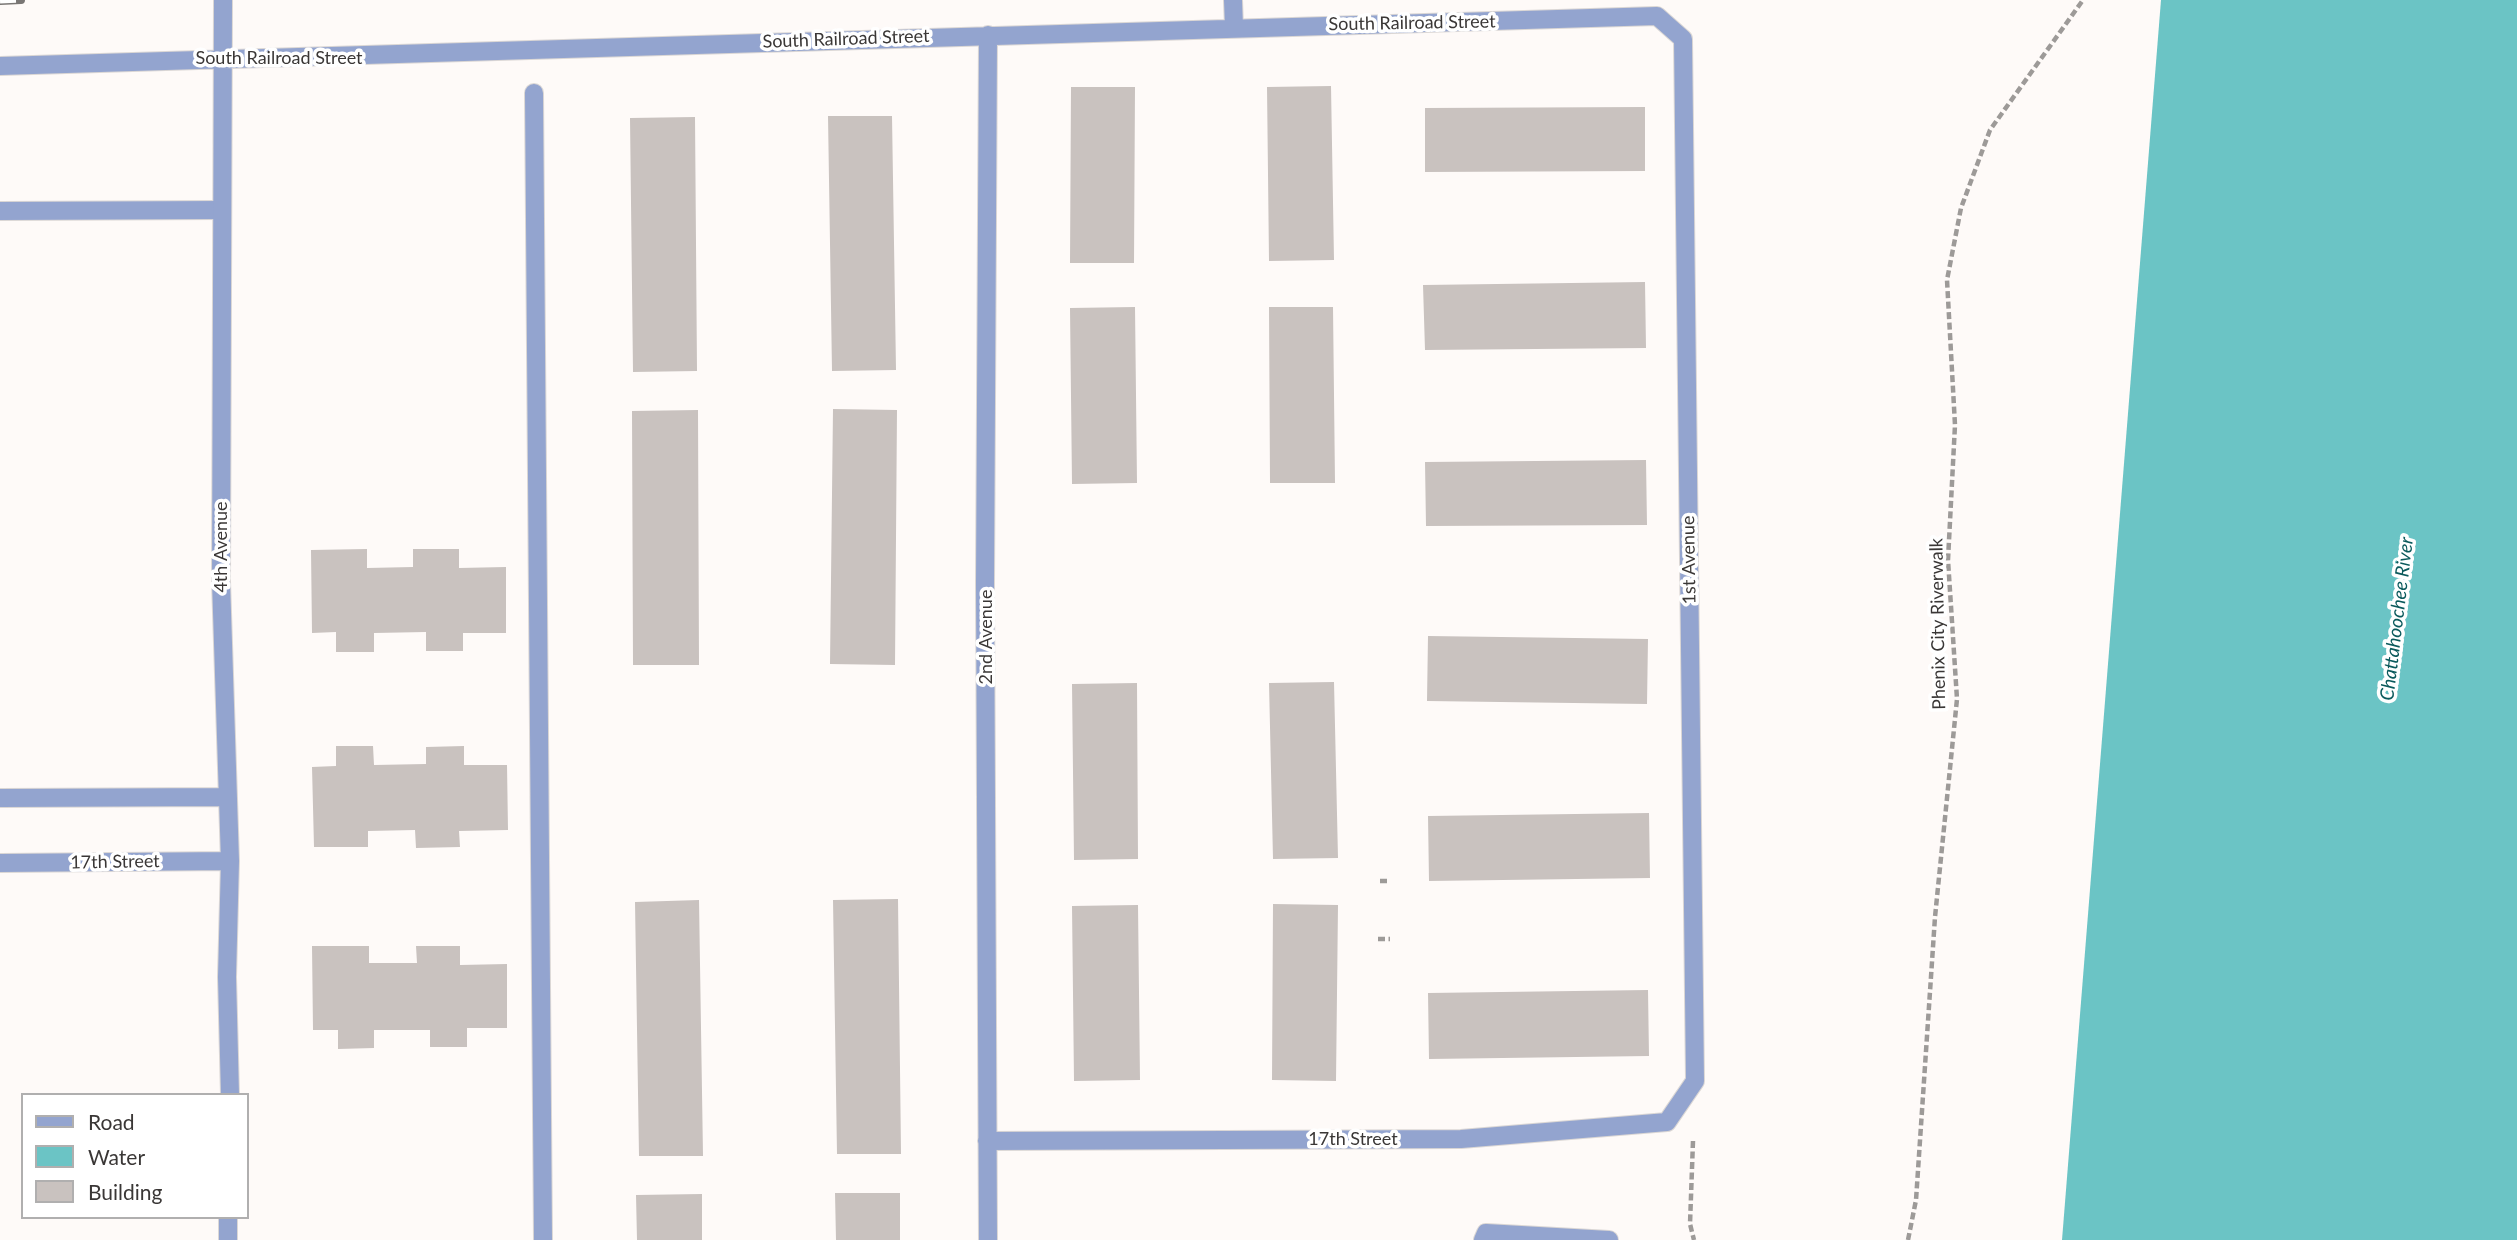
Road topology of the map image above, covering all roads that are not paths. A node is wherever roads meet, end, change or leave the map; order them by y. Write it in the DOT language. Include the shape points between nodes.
graph roads {
  1 [pos="223,0"];
  2 [pos="1234,0"];
  3 [pos="1234,27"];
  4 [pos="988,35"];
  5 [pos="1683,39"];
  6 [pos="224,57"];
  7 [pos="0,66"];
  8 [pos="534,93"];
  9 [pos="222,210"];
  10 [pos="0,211"];
  11 [pos="228,797"];
  12 [pos="0,798"];
  13 [pos="230,861"];
  14 [pos="0,863"];
  15 [pos="1695,1081"];
  16 [pos="230,1093"];
  17 [pos="987,1141"];
  18 [pos="228,1219"];
  19 [pos="228,1240"];
  20 [pos="544,1240"];
  21 [pos="988,1240"];
  22 [pos="1483,1240"];
  23 [pos="1609,1240"];
  1 -- 6 [label="street, 4th Avenue"];
  2 -- 3 [label="street"];
  3 -- 4 [label="street, South Railroad Street"];
  3 -- 5 [label="street, South Railroad Street" via="1657,16"];
  4 -- 6 [label="street, South Railroad Street" via="359,58"];
  4 -- 17 [label="street, 2nd Avenue"];
  5 -- 15 [label="street, 1st Avenue"];
  6 -- 7 [label="street, South Railroad Street"];
  6 -- 9 [label="street, 4th Avenue"];
  8 -- 20 [label="street"];
  9 -- 10 [label="street"];
  9 -- 11 [label="street, 4th Avenue" via="221,581"];
  11 -- 12 [label="street"];
  11 -- 13 [label="street, 4th Avenue"];
  13 -- 14 [label="street, 17th Street"];
  13 -- 16 [label="street, 4th Avenue"];
  15 -- 17 [label="street, 17th Street" via="1667,1122 1461,1139"];
  17 -- 21 [label="street, 2nd Avenue"];
  18 -- 19 [label="street"];
  22 -- 23 [label="street" via="1486,1233"];
}
